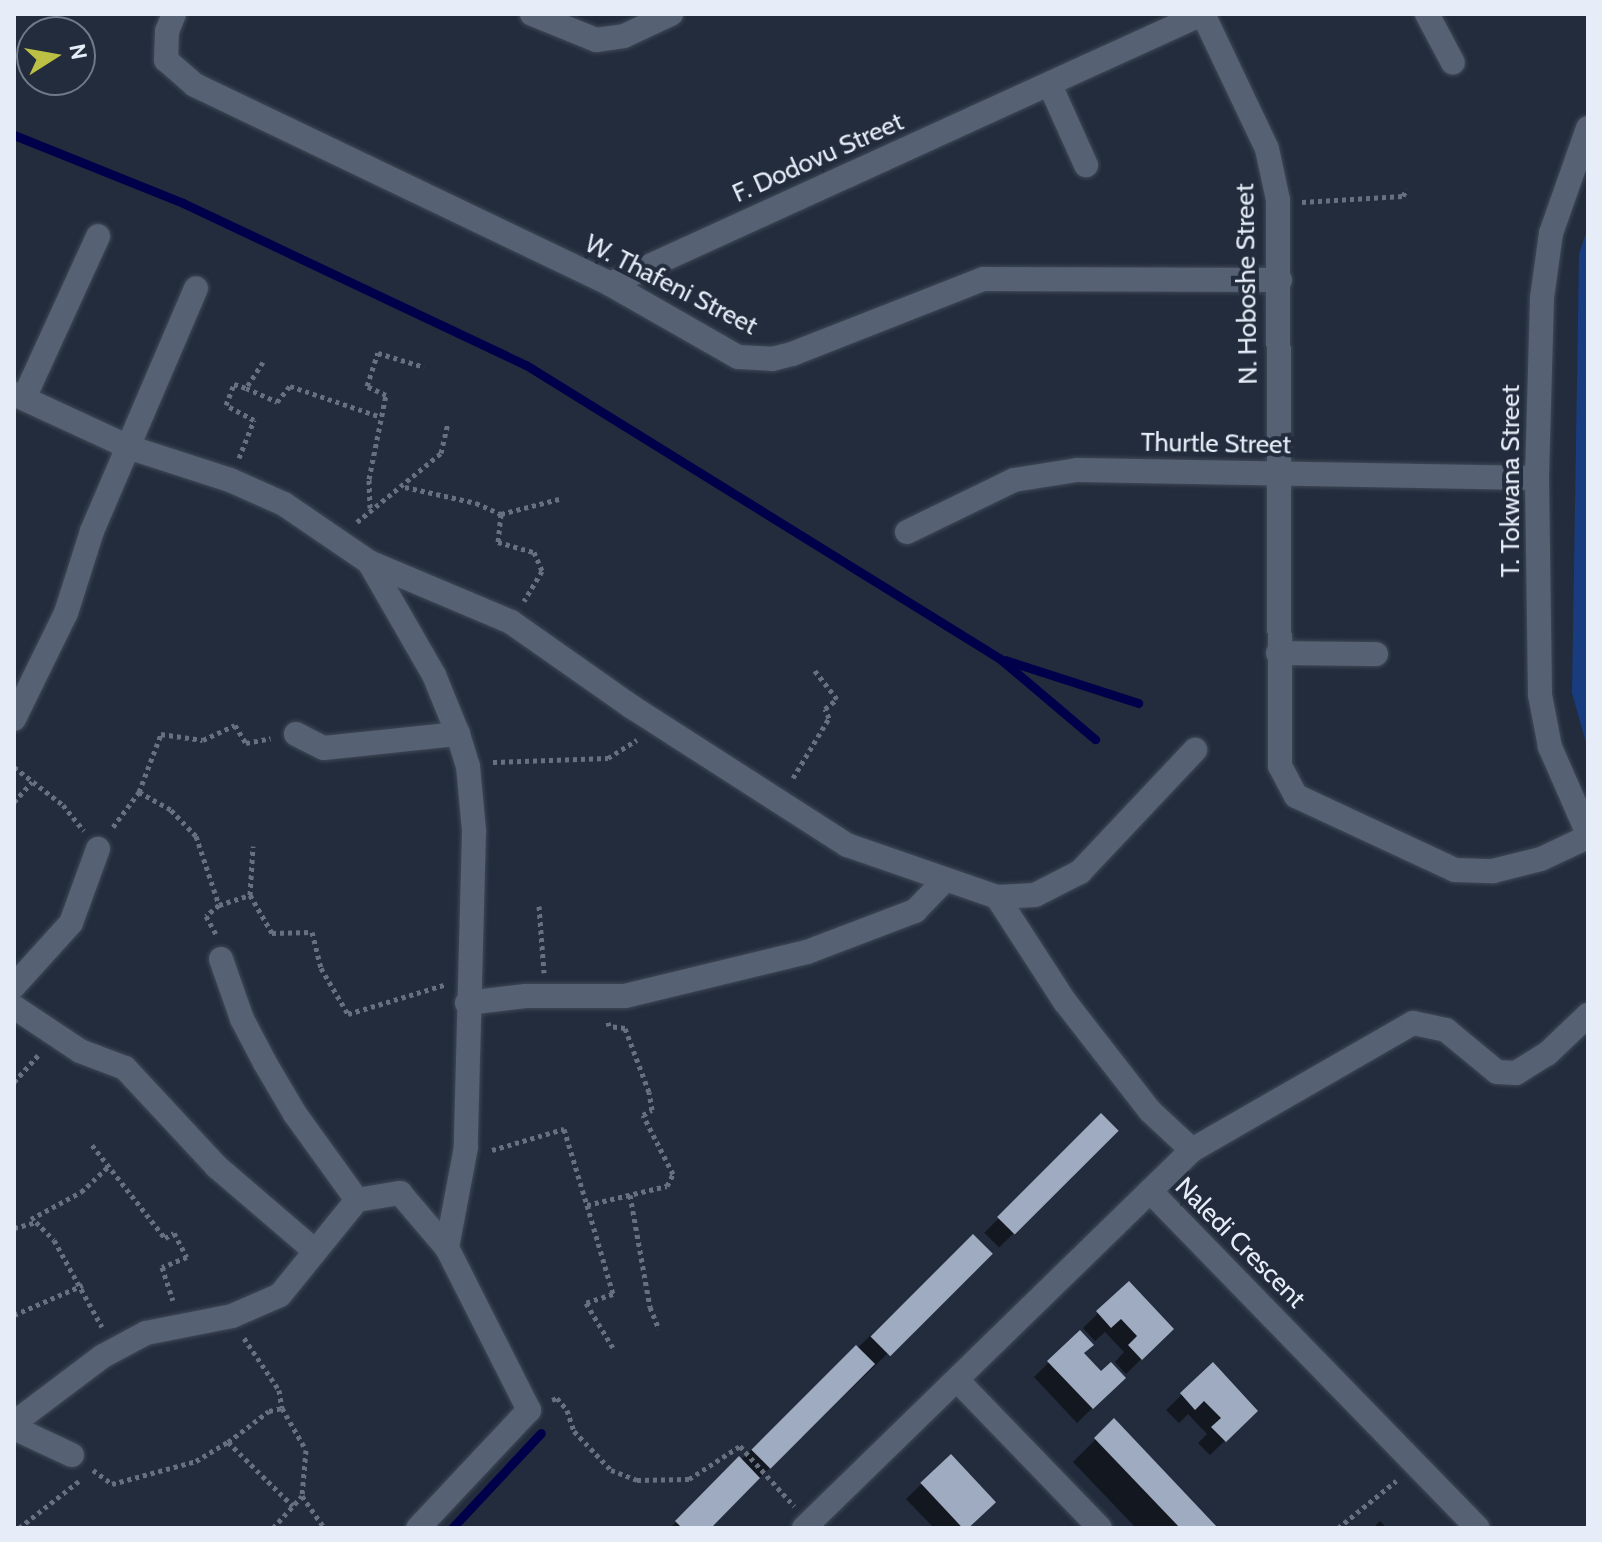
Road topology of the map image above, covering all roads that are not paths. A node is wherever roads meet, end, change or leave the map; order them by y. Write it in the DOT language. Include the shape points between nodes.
graph roads {
  1 [pos="174,14"];
  2 [pos="532,14"];
  3 [pos="671,14"];
  4 [pos="1203,14"];
  5 [pos="1427,14"];
  6 [pos="1453,63"];
  7 [pos="1050,85"];
  8 [pos="1588,128"];
  9 [pos="1086,165"];
  10 [pos="98,236"];
  11 [pos="1280,280"];
  12 [pos="610,284"];
  13 [pos="196,288"];
  14 [pos="19,396"];
  15 [pos="131,448"];
  16 [pos="1275,472"];
  17 [pos="1537,478"];
  18 [pos="907,532"];
  19 [pos="369,562"];
  20 [pos="1278,653"];
  21 [pos="1376,654"];
  22 [pos="14,719"];
  23 [pos="296,734"];
  24 [pos="458,734"];
  25 [pos="1195,750"];
  26 [pos="1588,835"];
  27 [pos="98,849"];
  28 [pos="943,882"];
  29 [pos="997,897"];
  30 [pos="221,959"];
  31 [pos="14,986"];
  32 [pos="467,992"];
  33 [pos="14,1007"];
  34 [pos="1588,1015"];
  35 [pos="1192,1150"];
  36 [pos="1150,1191"];
  37 [pos="357,1200"];
  38 [pos="447,1248"];
  39 [pos="315,1251"];
  40 [pos="958,1381"];
  41 [pos="14,1426"];
  42 [pos="72,1455"];
  43 [pos="806,1526"];
  44 [pos="418,1528"];
  45 [pos="1100,1528"];
  46 [pos="1478,1528"];
  1 -- 12 [label="street, W. Thafeni Street" via="166,60 195,85"];
  2 -- 3 [label="street" via="596,40 624,36"];
  4 -- 7 [label="street, F. Dodovu Street"];
  4 -- 11 [label="street, N. Hoboshe Street" via="1267,149 1278,200"];
  5 -- 6 [label="street"];
  7 -- 9 [label="street"];
  7 -- 12 [label="street, F. Dodovu Street"];
  8 -- 17 [label="street, T. Tokwana Street" via="1551,233 1542,298"];
  10 -- 14 [label="street"];
  11 -- 12 [label="street, W. Thafeni Street" via="983,279 792,354 753,360 705,340"];
  11 -- 16 [label="street, N. Hoboshe Street"];
  13 -- 15 [label="street"];
  14 -- 15 [label="street"];
  15 -- 19 [label="street" via="284,504"];
  15 -- 22 [label="street" via="92,531 66,613"];
  16 -- 17 [label="street, Thurtle Street"];
  16 -- 18 [label="street, Thurtle Street" via="1077,470 1042,475 1014,480"];
  16 -- 20 [label="street, N. Hoboshe Street"];
  17 -- 26 [label="street, T. Tokwana Street" via="1540,695 1550,747"];
  19 -- 24 [label="street" via="434,675"];
  19 -- 28 [label="street" via="511,622 847,845"];
  20 -- 21 [label="street"];
  20 -- 26 [label="street, N. Hoboshe Street" via="1280,766 1296,796 1455,870 1493,871 1541,859"];
  23 -- 24 [label="street" via="324,748"];
  24 -- 32 [label="street" via="468,766 474,831"];
  25 -- 29 [label="street" via="1080,872 1046,891"];
  27 -- 31 [label="street" via="71,923"];
  28 -- 29 [label="street"];
  28 -- 32 [label="street" via="915,911 821,947 625,996"];
  29 -- 35 [label="street" via="1065,1002 1150,1111"];
  30 -- 37 [label="street" via="242,1019 265,1063"];
  32 -- 38 [label="street" via="466,1147"];
  33 -- 39 [label="street" via="53,1035 125,1068 217,1167"];
  34 -- 35 [label="street" via="1547,1054 1516,1073 1497,1072 1446,1030 1413,1023"];
  35 -- 36 [label="street"];
  36 -- 40 [label="street, Naledi Crescent"];
  36 -- 46 [label="street, Naledi Crescent"];
  37 -- 38 [label="street" via="400,1193"];
  37 -- 39 [label="street"];
  38 -- 44 [label="street" via="529,1410"];
  39 -- 41 [label="street" via="280,1295 232,1316 181,1324 113,1350"];
  40 -- 43 [label="street, Naledi Crescent"];
  40 -- 45 [label="street"];
  41 -- 42 [label="street"];
}
